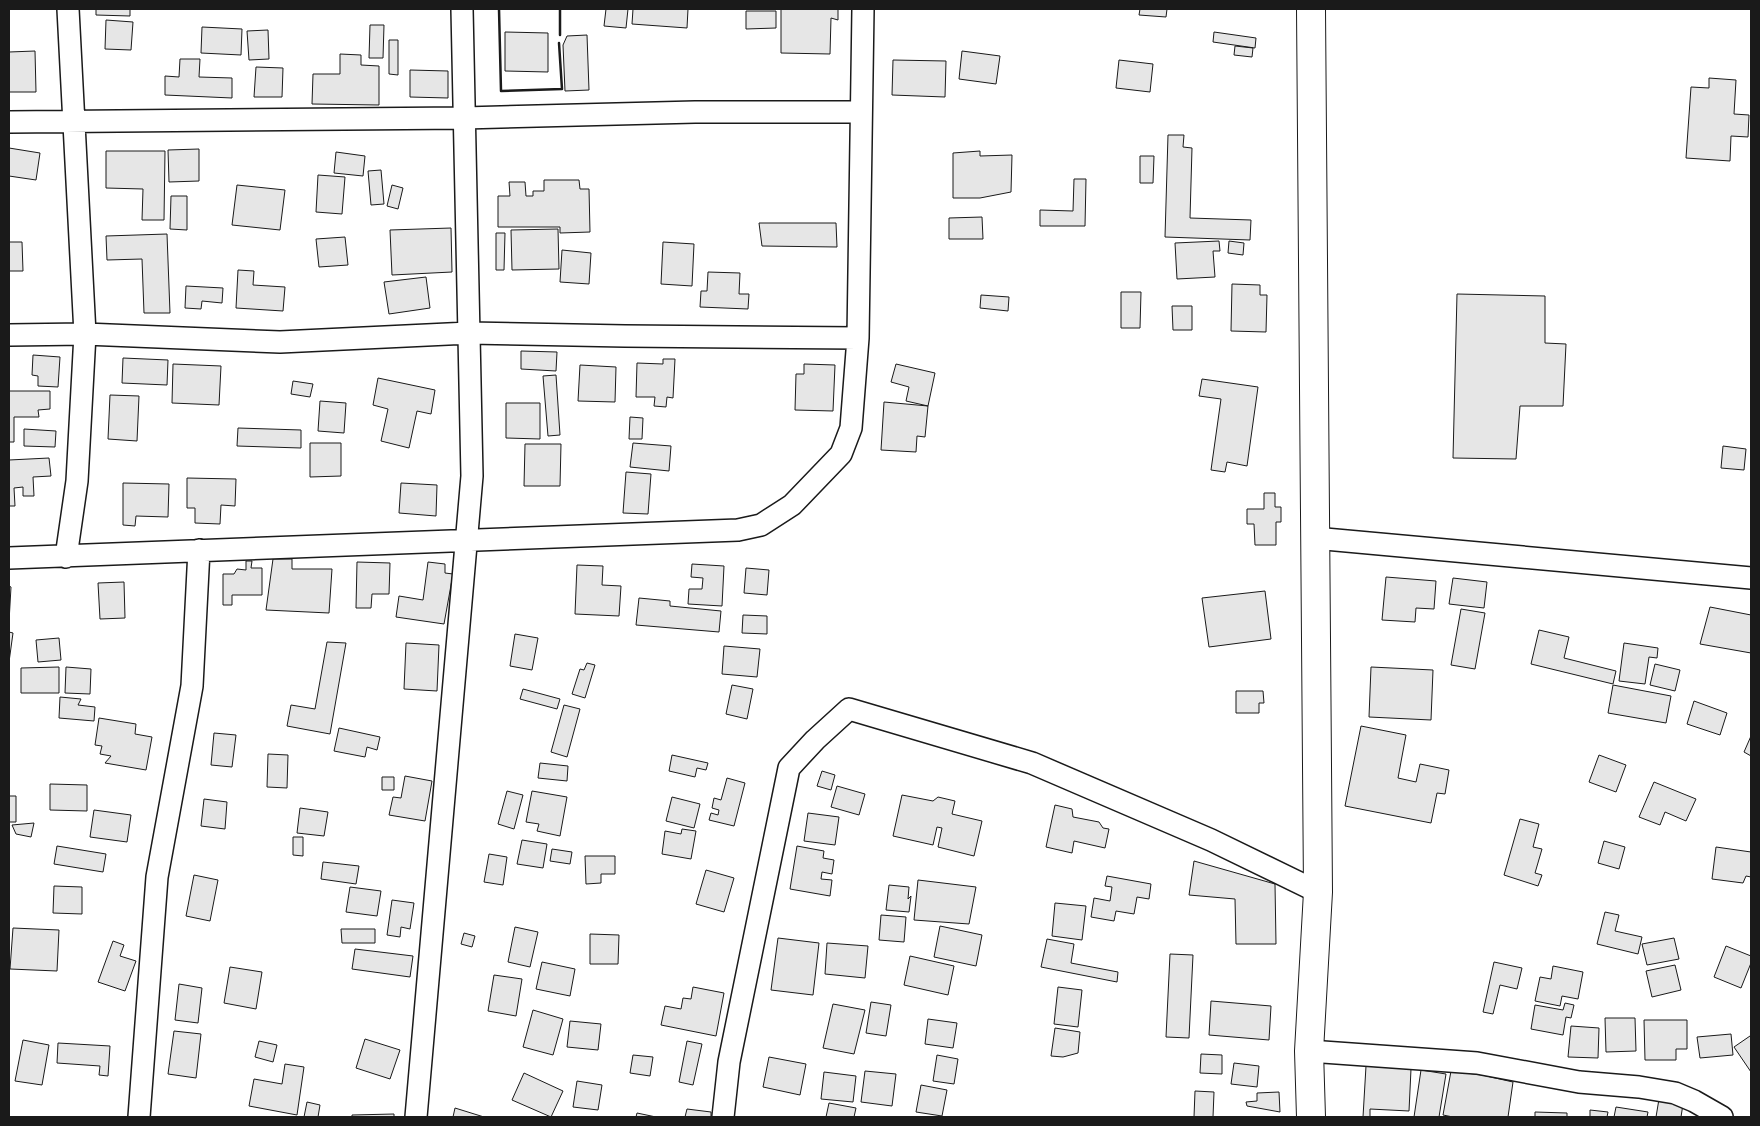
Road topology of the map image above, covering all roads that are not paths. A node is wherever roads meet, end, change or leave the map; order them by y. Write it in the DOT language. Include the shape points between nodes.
graph roads {
  1 [pos="68,9"];
  2 [pos="462,9"];
  3 [pos="863,9"];
  4 [pos="1311,9"];
  5 [pos="860,112"];
  6 [pos="464,118"];
  7 [pos="9,122"];
  8 [pos="75,122"];
  9 [pos="469,333"];
  10 [pos="9,334"];
  11 [pos="85,334"];
  12 [pos="858,338"];
  13 [pos="1314,538"];
  14 [pos="466,540"];
  15 [pos="199,550"];
  16 [pos="66,557"];
  17 [pos="9,558"];
  18 [pos="1751,578"];
  19 [pos="1318,892"];
  20 [pos="1309,1051"];
  21 [pos="139,1117"];
  22 [pos="416,1117"];
  23 [pos="723,1117"];
  24 [pos="1311,1117"];
  25 [pos="1722,1117"];
  1 -- 8 [label="street"];
  2 -- 6 [label="street"];
  3 -- 5 [label="street"];
  4 -- 13 [label="main road"];
  5 -- 6 [label="street"];
  5 -- 12 [label="street"];
  6 -- 8 [label="street"];
  6 -- 9 [label="street"];
  7 -- 8 [label="street"];
  8 -- 11 [label="street"];
  9 -- 11 [label="street" via="280,342"];
  9 -- 12 [label="street"];
  9 -- 14 [label="street" via="472,476"];
  10 -- 11 [label="street"];
  11 -- 16 [label="street" via="77,481"];
  12 -- 14 [label="street" via="851,428 841,454 792,505 761,525 738,530"];
  13 -- 18 [label="street"];
  13 -- 19 [label="main road"];
  14 -- 15 [label="street"];
  14 -- 22 [label="street"];
  15 -- 16 [label="street"];
  15 -- 21 [label="street" via="192,686 156,877"];
  16 -- 17 [label="street"];
  19 -- 20 [label="main road"];
  19 -- 23 [label="street" via="1211,840 1032,763 849,709 790,768 729,1062"];
  20 -- 24 [label="main road"];
  20 -- 25 [label="street" via="1477,1063 1579,1082 1639,1087 1681,1096"];
}
